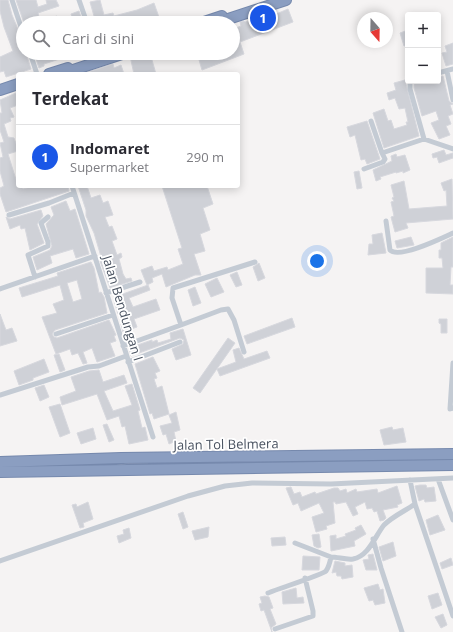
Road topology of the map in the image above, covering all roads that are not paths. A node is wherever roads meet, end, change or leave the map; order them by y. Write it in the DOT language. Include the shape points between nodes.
graph roads {
  1 [pos="12,0"];
  2 [pos="79,0"];
  3 [pos="269,0"];
  4 [pos="286,0"];
  5 [pos="18,16"];
  6 [pos="85,16"];
  7 [pos="222,16"];
  8 [pos="237,16"];
  9 [pos="32,60"];
  10 [pos="84,60"];
  11 [pos="104,60"];
  12 [pos="450,70"];
  13 [pos="36,72"];
  14 [pos="54,72"];
  15 [pos="67,72"];
  16 [pos="410,84"];
  17 [pos="16,85"];
  18 [pos="0,90"];
  19 [pos="16,90"];
  20 [pos="0,95"];
  21 [pos="453,100"];
  22 [pos="371,121"];
  23 [pos="424,139"];
  24 [pos="453,149"];
  25 [pos="382,153"];
  26 [pos="364,170"];
  27 [pos="72,188"];
  28 [pos="74,194"];
  29 [pos="9,214"];
  30 [pos="48,217"];
  31 [pos="386,221"];
  32 [pos="453,233"];
  33 [pos="95,256"];
  34 [pos="255,262"];
  35 [pos="35,277"];
  36 [pos="140,282"];
  37 [pos="0,289"];
  38 [pos="106,293"];
  39 [pos="113,315"];
  40 [pos="181,324"];
  41 [pos="56,334"];
  42 [pos="180,342"];
  43 [pos="123,346"];
  44 [pos="244,352"];
  45 [pos="126,356"];
  46 [pos="128,362"];
  47 [pos="453,363"];
  48 [pos="0,395"];
  49 [pos="453,408"];
  50 [pos="153,438"];
  51 [pos="453,454"];
  52 [pos="0,462"];
  53 [pos="453,465"];
  54 [pos="0,472"];
  55 [pos="453,478"];
  56 [pos="438,479"];
  57 [pos="410,480"];
  58 [pos="415,504"];
  59 [pos="453,520"];
  60 [pos="373,539"];
  61 [pos="295,543"];
  62 [pos="331,556"];
  63 [pos="0,561"];
  64 [pos="305,578"];
  65 [pos="268,592"];
  66 [pos="453,616"];
  67 [pos="275,629"];
  68 [pos="402,632"];
  1 -- 5 [label="street"];
  2 -- 6 [label="street"];
  3 -- 7 [label="highway"];
  4 -- 8 [label="highway"];
  9 -- 13 [label="street"];
  10 -- 14 [label="highway"];
  11 -- 15 [label="highway"];
  12 -- 21 [label="street"];
  16 -- 23 [label="street"];
  17 -- 18 [label="highway"];
  19 -- 20 [label="highway"];
  22 -- 25 [label="street"];
  23 -- 24 [label="street"];
  23 -- 25 [label="street"];
  25 -- 26 [label="street" via="385,159 383,162"];
  27 -- 28 [label="street, Jalan Bendungan I"];
  28 -- 29 [label="street"];
  28 -- 33 [label="street, Jalan Bendungan I"];
  30 -- 35 [label="street" via="41,223 48,246 28,255"];
  31 -- 32 [label="street" via="390,250 393,252 428,244"];
  33 -- 35 [label="street"];
  33 -- 38 [label="street, Jalan Bendungan I"];
  34 -- 40 [label="street" via="173,288 172,298"];
  35 -- 37 [label="street"];
  36 -- 38 [label="street"];
  38 -- 39 [label="street, Jalan Bendungan I"];
  39 -- 41 [label="street"];
  39 -- 43 [label="street, Jalan Bendungan I"];
  40 -- 43 [label="street"];
  40 -- 44 [label="street" via="228,309"];
  42 -- 46 [label="street"];
  43 -- 45 [label="street, Jalan Bendungan I"];
  45 -- 46 [label="street, Jalan Bendungan I"];
  45 -- 48 [label="street"];
  46 -- 50 [label="street, Jalan Bendungan I"];
  47 -- 49 [label="street" via="450,409"];
  51 -- 52 [label="highway, Jalan Tol Belmera"];
  53 -- 54 [label="highway, Jalan Tol Belmera"];
  55 -- 56 [label="street"];
  56 -- 57 [label="street"];
  56 -- 59 [label="street"];
  57 -- 58 [label="street"];
  57 -- 63 [label="street" via="331,484 252,483 225,486 188,496"];
  58 -- 60 [label="street" via="393,518"];
  58 -- 66 [label="street"];
  60 -- 62 [label="street" via="362,555 353,558"];
  60 -- 68 [label="street"];
  61 -- 62 [label="street"];
  62 -- 64 [label="street" via="325,572"];
  64 -- 65 [label="street"];
  64 -- 67 [label="street" via="313,616"];
}
